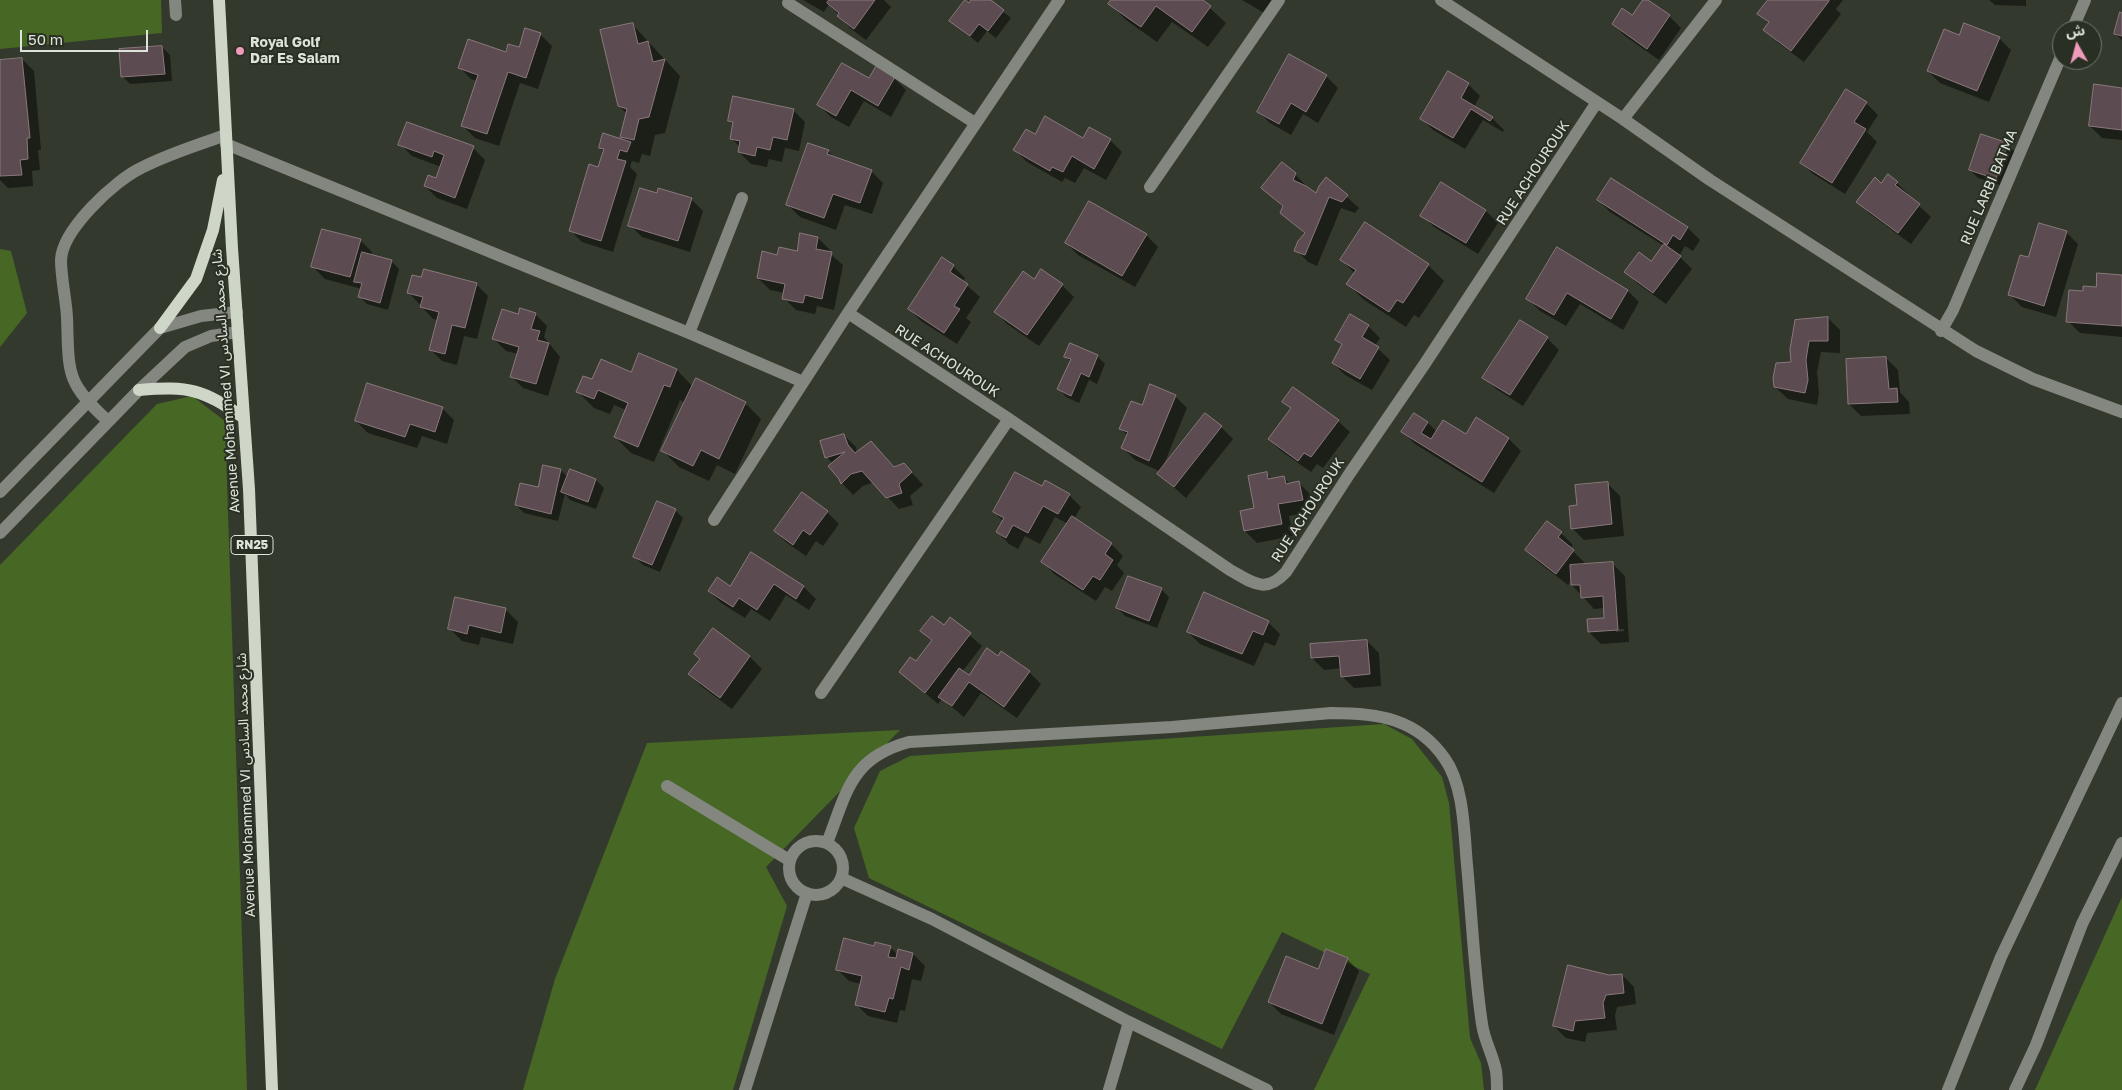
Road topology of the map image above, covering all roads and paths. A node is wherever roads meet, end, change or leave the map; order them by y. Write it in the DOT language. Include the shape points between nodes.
graph roads {
  1 [pos="175,0"];
  2 [pos="220,0"];
  3 [pos="1059,0"];
  4 [pos="1279,0"];
  5 [pos="1441,0"];
  6 [pos="1716,0"];
  7 [pos="2085,0"];
  8 [pos="788,3"];
  9 [pos="176,15"];
  10 [pos="2076,20"];
  11 [pos="2055,70"];
  12 [pos="1597,102"];
  13 [pos="1623,119"];
  14 [pos="975,123"];
  15 [pos="226,139"];
  16 [pos="227,158"];
  17 [pos="1150,187"];
  18 [pos="742,198"];
  19 [pos="236,312"];
  20 [pos="848,314"];
  21 [pos="160,328"];
  22 [pos="1942,330"];
  23 [pos="238,332"];
  24 [pos="688,333"];
  25 [pos="803,382"];
  26 [pos="139,390"];
  27 [pos="88,402"];
  28 [pos="2122,412"];
  29 [pos="244,418"];
  30 [pos="1009,419"];
  31 [pos="108,421"];
  32 [pos="0,492"];
  33 [pos="714,520"];
  34 [pos="0,532"];
  35 [pos="821,693"];
  36 [pos="2122,703"];
  37 [pos="667,786"];
  38 [pos="827,843"];
  39 [pos="2122,843"];
  40 [pos="790,860"];
  41 [pos="841,878"];
  42 [pos="807,894"];
  43 [pos="1129,1022"];
  44 [pos="272,1090"];
  45 [pos="745,1090"];
  46 [pos="1109,1090"];
  47 [pos="1267,1090"];
  48 [pos="1497,1090"];
  49 [pos="1948,1090"];
  50 [pos="2015,1090"];
  1 -- 9 [label="street"];
  2 -- 15 [label="main road, Avenue Mohammed VI شارع محمد السادس / RN25"];
  3 -- 14 [label="street"];
  4 -- 17 [label="street"];
  5 -- 12 [label="street"];
  6 -- 13 [label="street"];
  7 -- 10 [label="street"];
  8 -- 14 [label="street"];
  11 -- 22 [label="street, RUE LARBI BATMA"];
  12 -- 13 [label="street"];
  12 -- 30 [label="street, RUE ACHOUROUK" via="1286,572 1275,582 1258,585 1230,570"];
  13 -- 22 [label="street" via="1710,180"];
  14 -- 20 [label="street"];
  15 -- 16 [label="main road, Avenue Mohammed VI شارع محمد السادس / RN25"];
  15 -- 24 [label="street"];
  15 -- 27 [label="street" via="161,158 138,169 102,198 68,237 61,260 68,355 74,384"];
  16 -- 19 [label="main road, Avenue Mohammed VI شارع محمد السادس / RN25"];
  16 -- 21 [label="main road" via="205,257 196,278"];
  18 -- 24 [label="street"];
  19 -- 21 [label="street" via="200,316"];
  19 -- 23 [label="main road, Avenue Mohammed VI شارع محمد السادس / RN25"];
  20 -- 25 [label="street"];
  20 -- 30 [label="street, RUE ACHOUROUK"];
  21 -- 27 [label="street"];
  22 -- 28 [label="street" via="2033,379"];
  23 -- 26 [label="street" via="211,336 185,347"];
  23 -- 29 [label="main road, Avenue Mohammed VI شارع محمد السادس / RN25"];
  24 -- 25 [label="street"];
  25 -- 33 [label="street"];
  26 -- 29 [label="main road" via="163,388 200,392"];
  26 -- 31 [label="street"];
  27 -- 31 [label="street"];
  27 -- 32 [label="street"];
  29 -- 44 [label="main road, Avenue Mohammed VI شارع محمد السادس / RN25"];
  30 -- 35 [label="street"];
  31 -- 34 [label="street"];
  36 -- 49 [label="street" via="2001,957"];
  37 -- 40 [label="street"];
  38 -- 40 [label="street" via="818,840 808,842 800,846"];
  38 -- 41 [label="street" via="842,859"];
  38 -- 48 [label="street" via="852,782 863,765 877,754 908,742 1172,727 1331,713 1392,718 1406,724 1432,744 1444,758 1457,784 1482,1026 1496,1070"];
  39 -- 50 [label="street" via="2082,924 2036,1045"];
  40 -- 42 [label="street" via="790,877"];
  41 -- 42 [label="street" via="826,893"];
  41 -- 43 [label="street" via="932,919"];
  42 -- 45 [label="street"];
  43 -- 46 [label="street"];
  43 -- 47 [label="street"];
}
